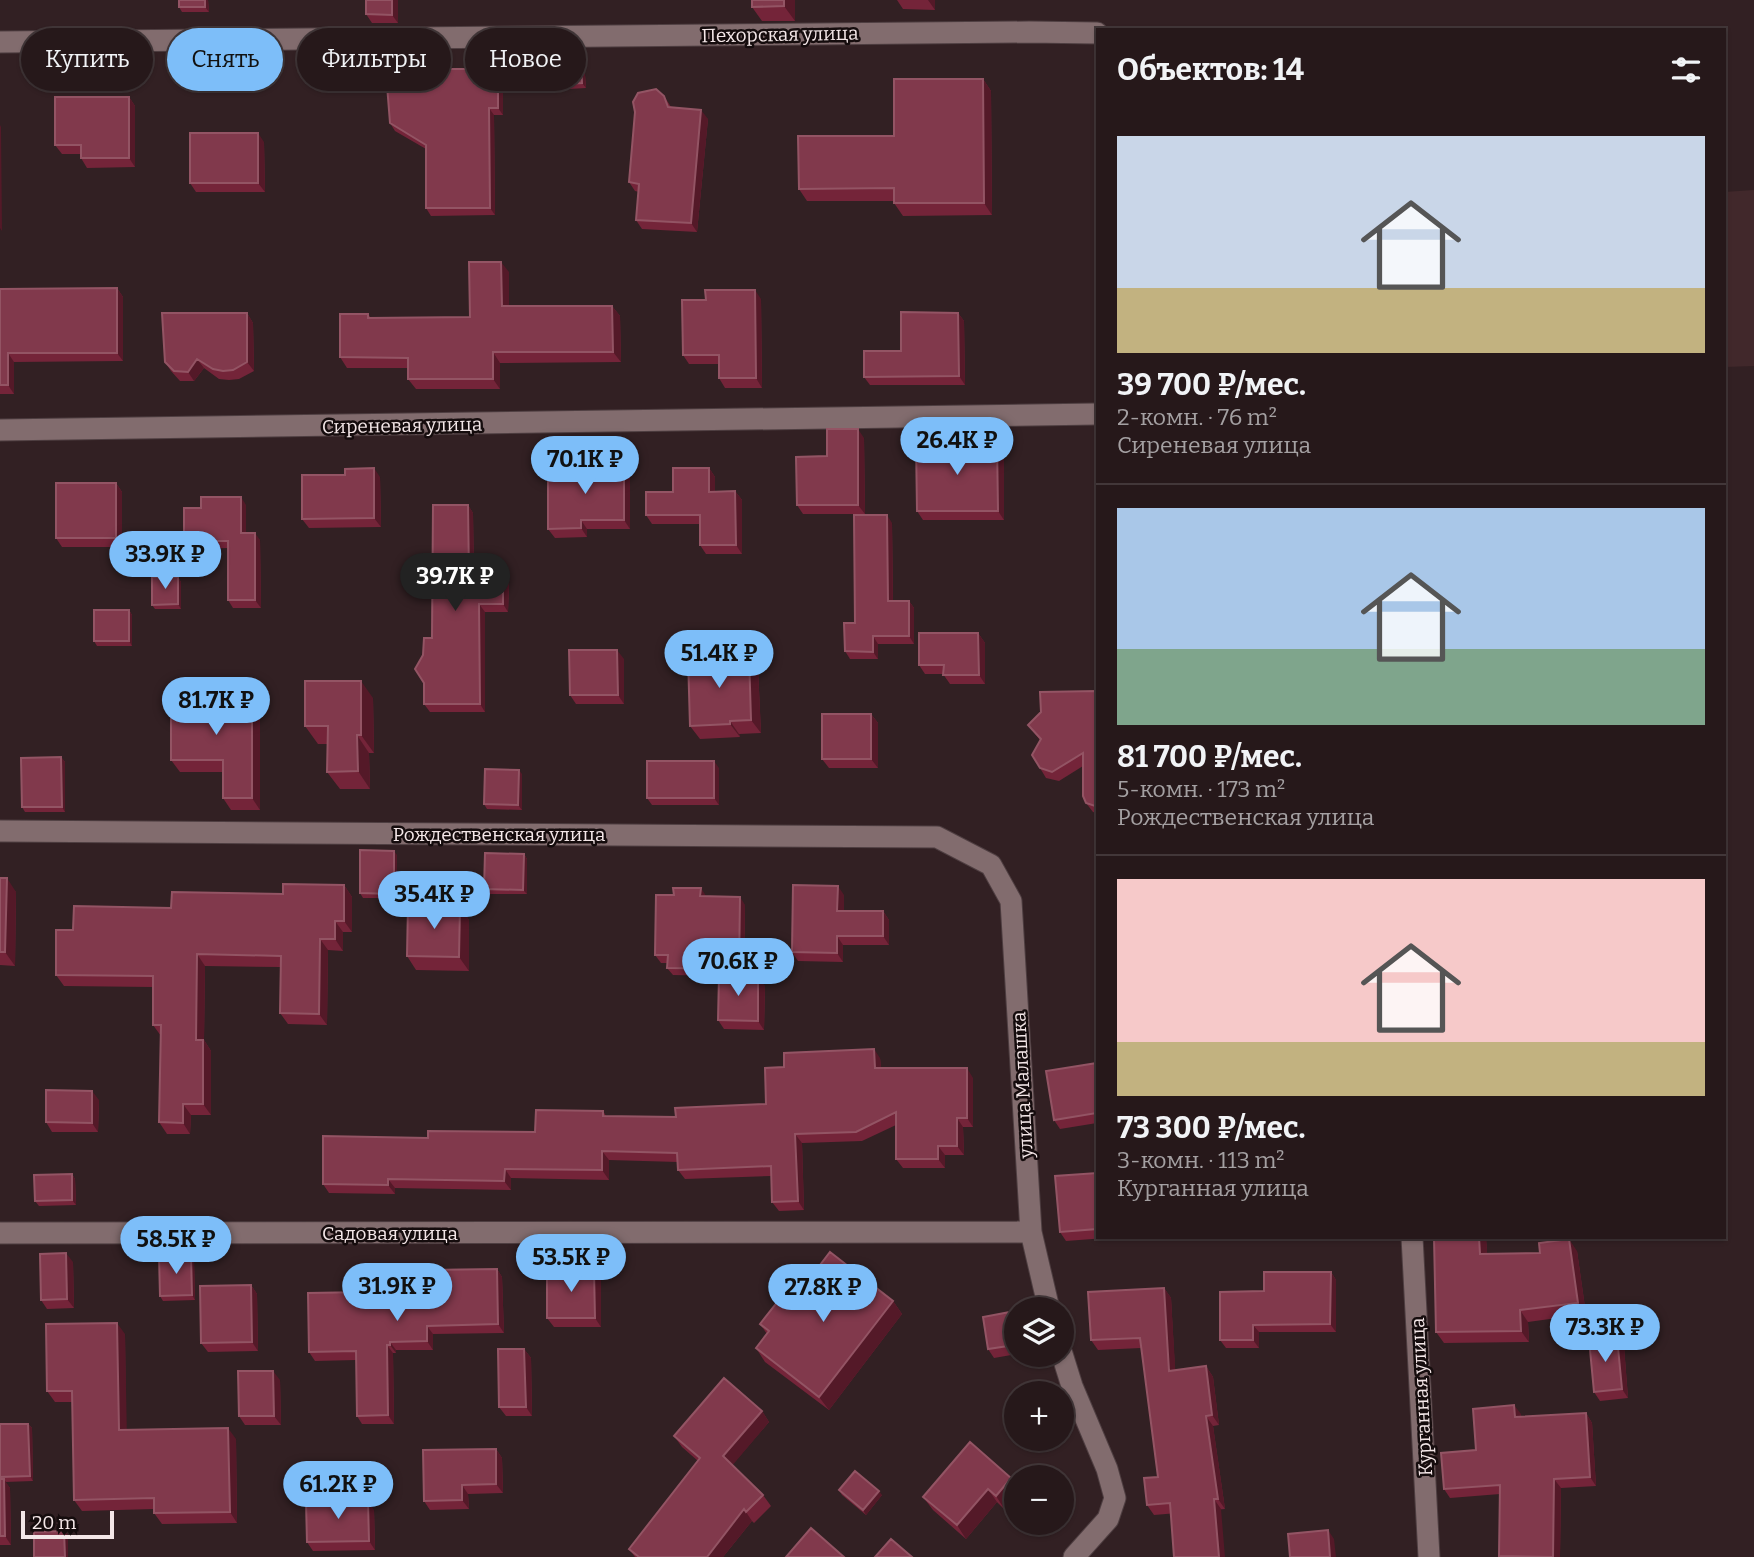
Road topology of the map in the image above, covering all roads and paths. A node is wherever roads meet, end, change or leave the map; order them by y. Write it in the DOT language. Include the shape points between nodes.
graph roads {
  1 [pos="1096,33"];
  2 [pos="0,42"];
  3 [pos="1096,414"];
  4 [pos="0,430"];
  5 [pos="0,831"];
  6 [pos="991,865"];
  7 [pos="1031,1232"];
  8 [pos="0,1233"];
  9 [pos="1412,1239"];
  10 [pos="1046,1297"];
  11 [pos="1066,1367"];
  12 [pos="1073,1557"];
  13 [pos="1429,1557"];
  1 -- 2 [label="street, Пехорская улица"];
  3 -- 4 [label="street, Сиреневая улица"];
  5 -- 6 [label="street, Рождественская улица" via="937,836"];
  6 -- 7 [label="street, улица Малашка" via="1012,901"];
  7 -- 8 [label="street, Садовая улица"];
  7 -- 10 [label="street, улица Малашка"];
  9 -- 13 [label="street, Курганная улица"];
  11 -- 12 [label="street" via="1115,1498 1108,1519"];
}
